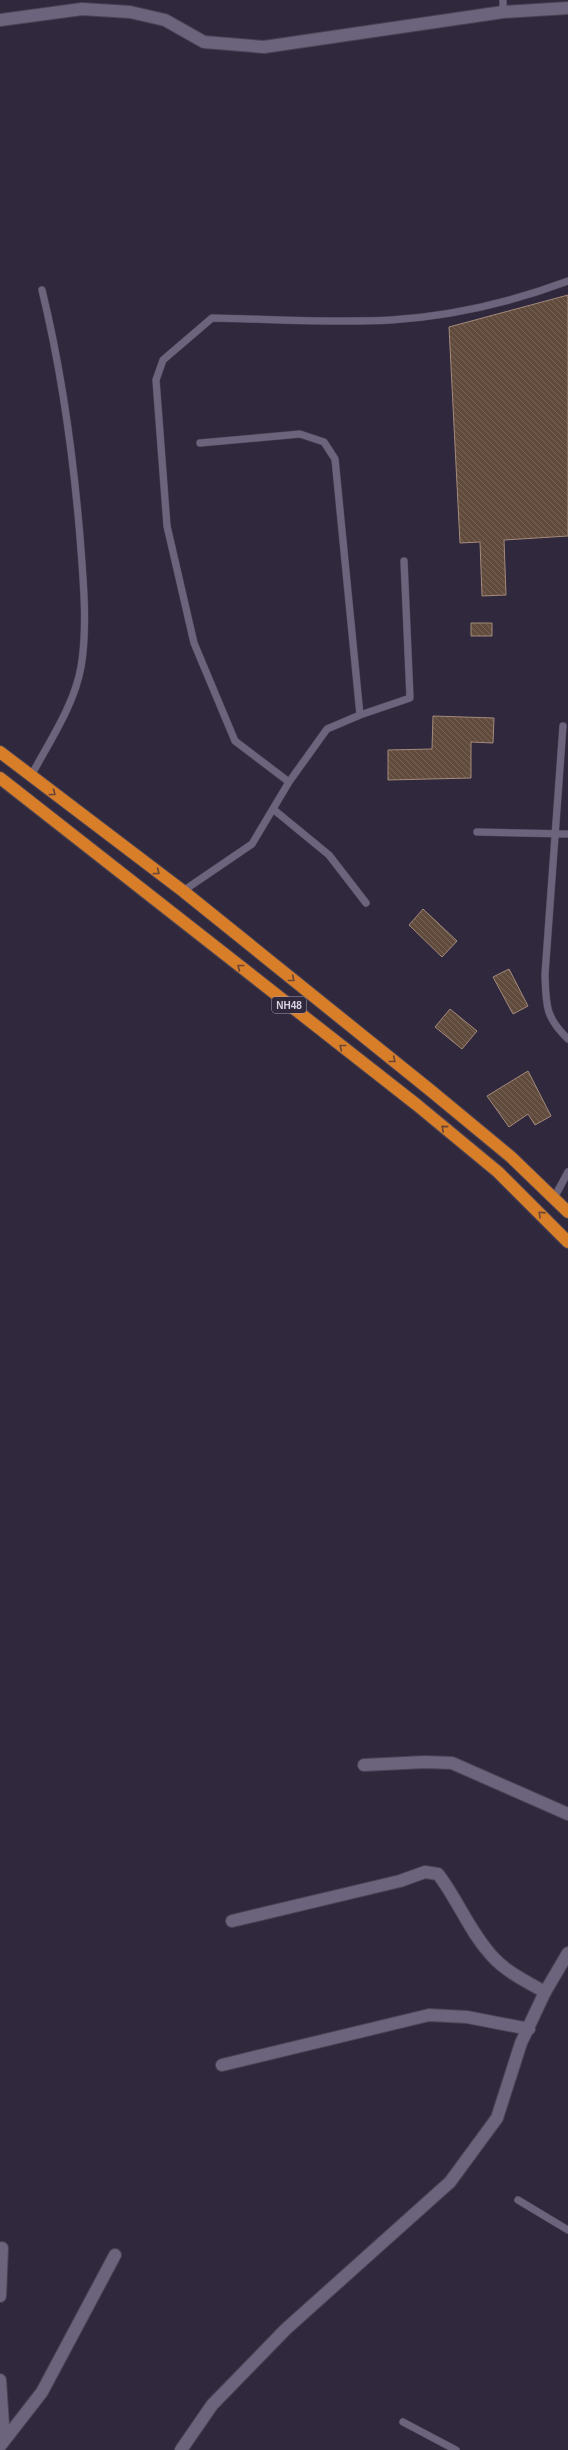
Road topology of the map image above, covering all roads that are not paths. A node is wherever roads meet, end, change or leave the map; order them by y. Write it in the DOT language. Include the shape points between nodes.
graph roads {
  1 [pos="503,6"];
  2 [pos="568,8"];
  3 [pos="0,20"];
  4 [pos="568,280"];
  5 [pos="42,290"];
  6 [pos="200,443"];
  7 [pos="404,561"];
  8 [pos="360,715"];
  9 [pos="562,726"];
  10 [pos="0,752"];
  11 [pos="31,776"];
  12 [pos="1,780"];
  13 [pos="289,782"];
  14 [pos="273,808"];
  15 [pos="477,832"];
  16 [pos="557,833"];
  17 [pos="568,834"];
  18 [pos="183,891"];
  19 [pos="366,903"];
  20 [pos="568,1040"];
  21 [pos="568,1172"];
  22 [pos="554,1198"];
  23 [pos="568,1212"];
  24 [pos="568,1242"];
  25 [pos="364,1764"];
  26 [pos="568,1814"];
  27 [pos="232,1921"];
  28 [pos="568,1953"];
  29 [pos="545,1992"];
  30 [pos="529,2029"];
  31 [pos="222,2065"];
  32 [pos="518,2200"];
  33 [pos="568,2230"];
  34 [pos="2,2248"];
  35 [pos="115,2255"];
  36 [pos="0,2296"];
  37 [pos="0,2380"];
  38 [pos="403,2422"];
  39 [pos="2,2443"];
  40 [pos="181,2450"];
  41 [pos="456,2450"];
  1 -- 2 [label="street"];
  1 -- 3 [label="street" via="264,47 204,42 165,20 130,12 82,9"];
  4 -- 13 [label="lane" via="532,294 457,312 392,320 212,318 163,360 156,380 167,526 194,643 235,741"];
  5 -- 11 [label="lane" via="54,338 73,453 85,596 81,667 68,706"];
  6 -- 8 [label="lane" via="300,434 324,442 335,459"];
  7 -- 8 [label="lane" via="410,698"];
  8 -- 13 [label="lane" via="327,729"];
  9 -- 16 [label="lane"];
  10 -- 11 [label="highway, NH48"];
  11 -- 18 [label="highway, NH48, one-way"];
  24 -- 12 [label="highway, NH48, one-way" via="498,1172 423,1110"];
  13 -- 14 [label="lane"];
  14 -- 18 [label="lane" via="252,844"];
  14 -- 19 [label="lane" via="329,855"];
  15 -- 16 [label="lane"];
  16 -- 17 [label="lane"];
  16 -- 20 [label="lane" via="545,974 546,1002 553,1026"];
  18 -- 22 [label="highway, NH48, one-way" via="500,1147"];
  21 -- 22 [label="lane"];
  22 -- 23 [label="highway, NH48"];
  25 -- 26 [label="street" via="452,1763"];
  27 -- 29 [label="street" via="400,1881 425,1872 438,1874 492,1957"];
  28 -- 29 [label="street"];
  29 -- 30 [label="street"];
  30 -- 31 [label="street" via="467,2017 429,2015 407,2018"];
  30 -- 40 [label="street" via="521,2043 497,2118 450,2182 286,2329 212,2405"];
  32 -- 33 [label="lane"];
  34 -- 36 [label="street"];
  35 -- 39 [label="street" via="42,2392"];
  37 -- 39 [label="street"];
  38 -- 41 [label="lane"];
}
